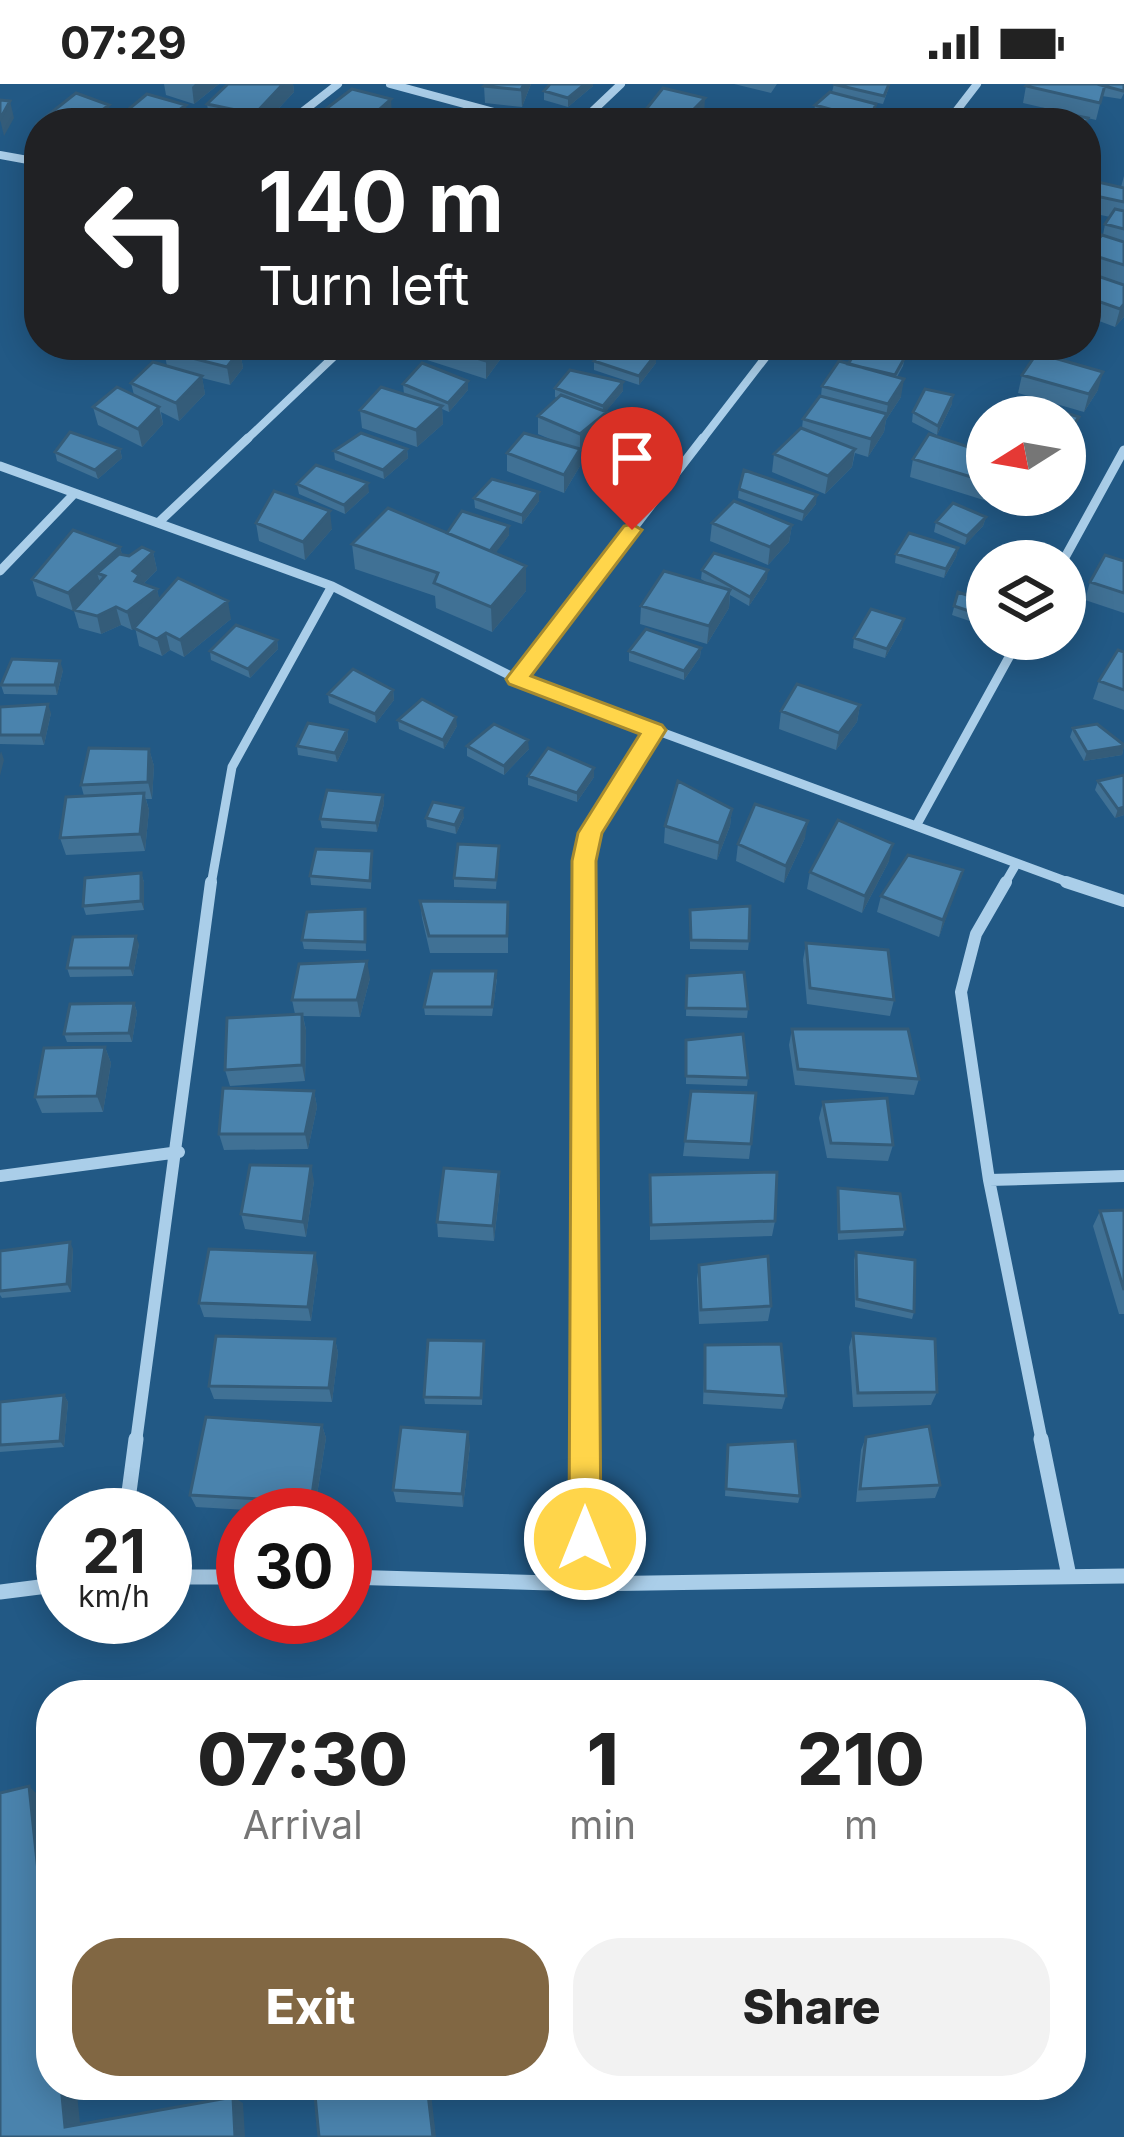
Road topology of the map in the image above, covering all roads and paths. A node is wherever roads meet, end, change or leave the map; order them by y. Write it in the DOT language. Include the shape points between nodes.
graph roads {
  1 [pos="338,84"];
  2 [pos="389,84"];
  3 [pos="621,84"];
  4 [pos="977,84"];
  5 [pos="308,108"];
  6 [pos="479,108"];
  7 [pos="596,108"];
  8 [pos="959,108"];
  9 [pos="330,360"];
  10 [pos="763,360"];
  11 [pos="1124,450"];
  12 [pos="0,466"];
  13 [pos="74,495"];
  14 [pos="158,523"];
  15 [pos="1075,540"];
  16 [pos="0,571"];
  17 [pos="332,586"];
  18 [pos="1007,660"];
  19 [pos="517,679"];
  20 [pos="654,730"];
  21 [pos="916,826"];
  22 [pos="1015,866"];
  23 [pos="1124,901"];
  24 [pos="178,1152"];
  25 [pos="0,1176"];
  26 [pos="1124,1176"];
  27 [pos="989,1180"];
  28 [pos="130,1488"];
  29 [pos="1069,1576"];
  30 [pos="1124,1576"];
  31 [pos="372,1578"];
  32 [pos="585,1584"];
  33 [pos="36,1587"];
  34 [pos="0,1592"];
  1 -- 5 [label="street"];
  2 -- 6 [label="street"];
  3 -- 7 [label="street"];
  4 -- 8 [label="street"];
  9 -- 14 [label="street"];
  10 -- 19 [label="street"];
  11 -- 15 [label="street"];
  12 -- 13 [label="street"];
  13 -- 14 [label="street"];
  13 -- 16 [label="street"];
  14 -- 17 [label="street"];
  17 -- 19 [label="street"];
  17 -- 24 [label="street" via="232,766"];
  18 -- 21 [label="street"];
  19 -- 20 [label="street"];
  20 -- 21 [label="street"];
  20 -- 32 [label="street" via="590,833 584,861"];
  21 -- 22 [label="street"];
  22 -- 23 [label="street"];
  22 -- 27 [label="street" via="976,934 961,992"];
  24 -- 25 [label="street"];
  24 -- 28 [label="street"];
  26 -- 27 [label="street"];
  27 -- 29 [label="street"];
  29 -- 30 [label="street"];
  29 -- 32 [label="street"];
  31 -- 32 [label="street"];
  33 -- 34 [label="street"];
}
